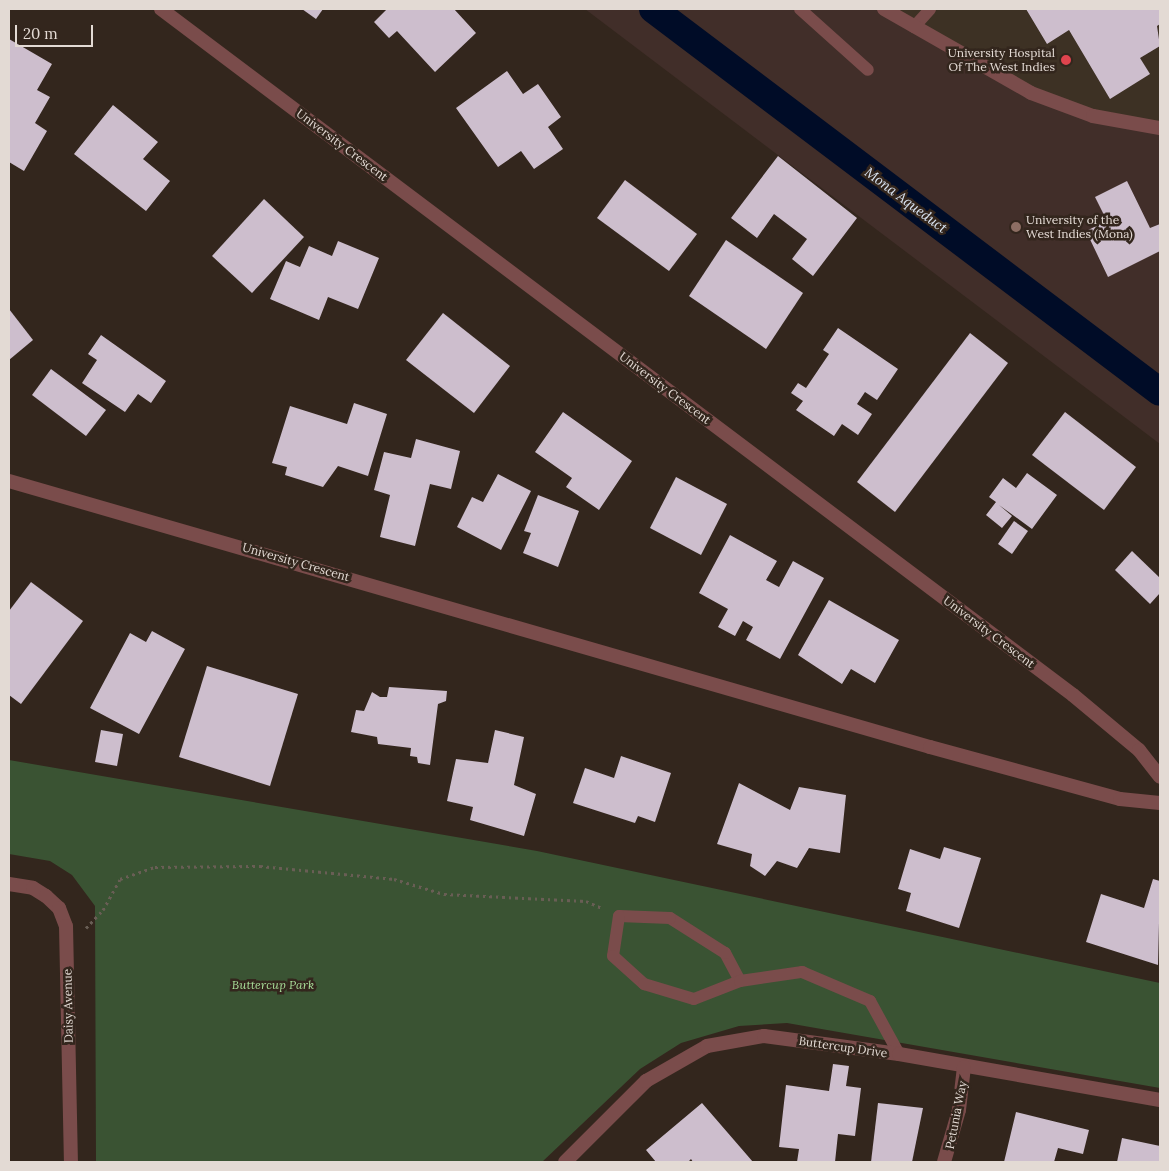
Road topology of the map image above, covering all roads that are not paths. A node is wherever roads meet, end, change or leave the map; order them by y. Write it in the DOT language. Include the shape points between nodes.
graph roads {
  1 [pos="161,9"];
  2 [pos="800,9"];
  3 [pos="884,9"];
  4 [pos="930,9"];
  5 [pos="914,27"];
  6 [pos="868,70"];
  7 [pos="1160,128"];
  8 [pos="9,481"];
  9 [pos="1160,777"];
  10 [pos="1160,803"];
  11 [pos="9,884"];
  12 [pos="740,981"];
  13 [pos="899,1054"];
  14 [pos="964,1068"];
  15 [pos="1160,1100"];
  16 [pos="71,1162"];
  17 [pos="565,1162"];
  18 [pos="944,1162"];
  1 -- 9 [label="street, University Crescent" via="1073,695 1139,750"];
  2 -- 6 [label="lane"];
  3 -- 5 [label="street"];
  4 -- 5 [label="lane"];
  5 -- 7 [label="street" via="1031,93 1093,116"];
  8 -- 10 [label="street, University Crescent" via="939,749 1120,799"];
  11 -- 16 [label="street, Daisy Avenue" via="33,888 59,908 68,946"];
  12 -- 12 [label="lane" via="694,1000 644,984 613,956 619,916 670,918 725,952"];
  12 -- 13 [label="lane" via="802,972 870,1001"];
  13 -- 14 [label="street, Buttercup Drive"];
  13 -- 17 [label="street, Buttercup Drive" via="764,1036 707,1046 646,1081"];
  14 -- 15 [label="street, Buttercup Drive"];
  14 -- 18 [label="street, Petunia Way" via="959,1110"];
}
